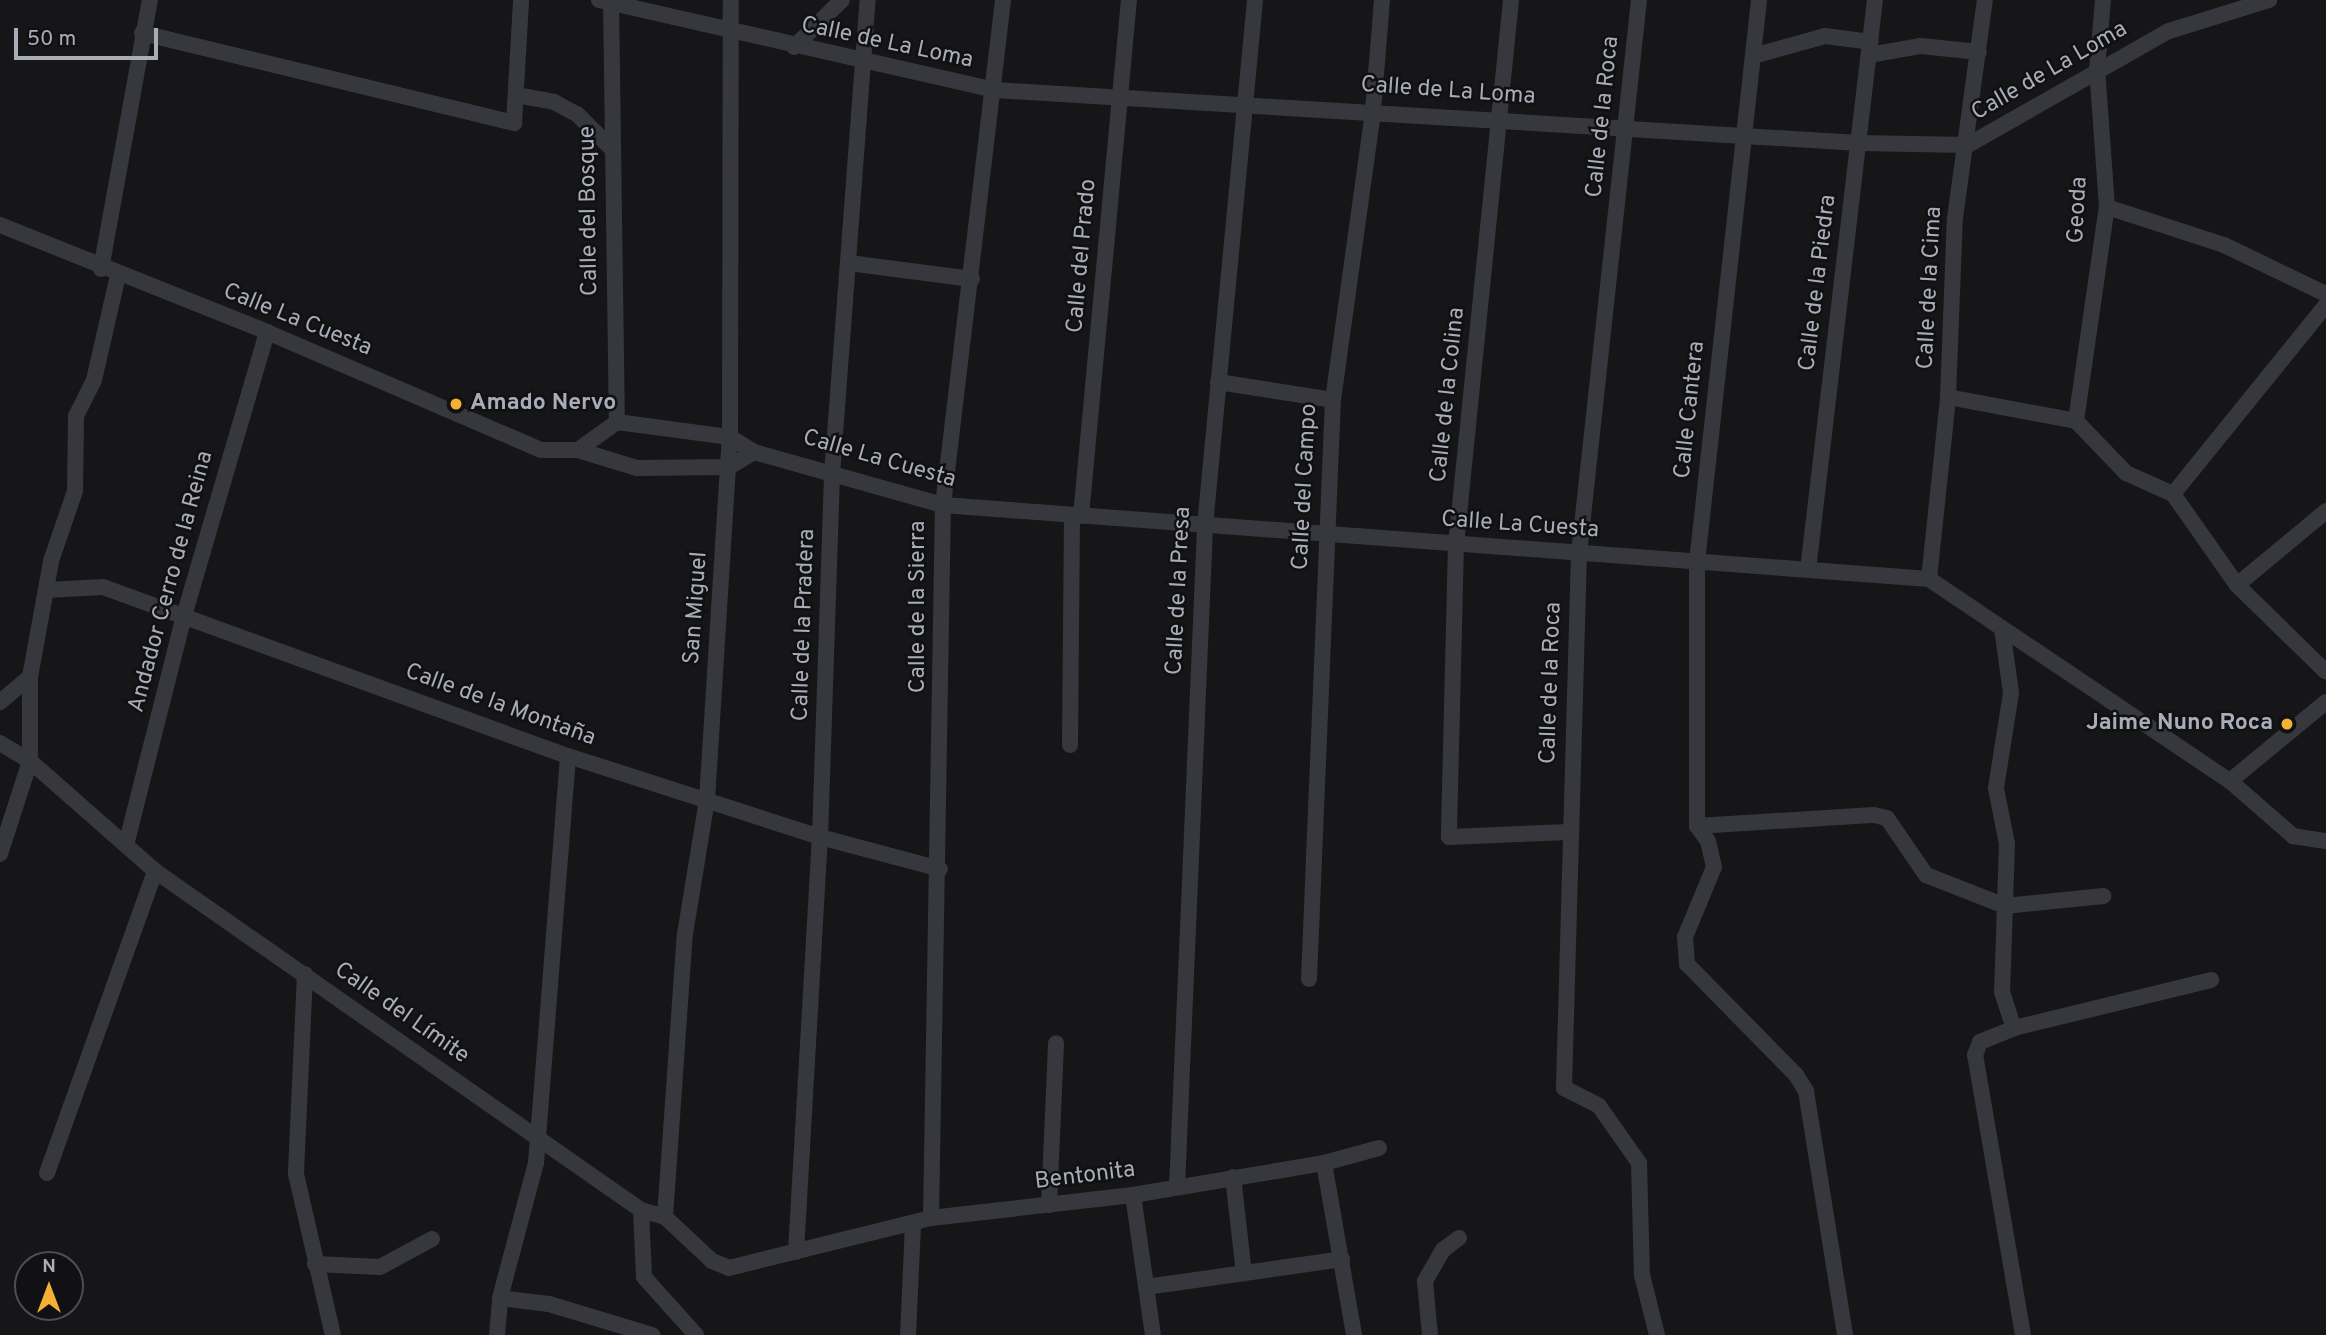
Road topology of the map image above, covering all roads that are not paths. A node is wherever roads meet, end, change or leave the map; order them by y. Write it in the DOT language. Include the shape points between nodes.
graph roads {
  1 [pos="150,0"];
  2 [pos="521,0"];
  3 [pos="731,0"];
  4 [pos="842,0"];
  5 [pos="868,0"];
  6 [pos="1003,0"];
  7 [pos="1129,0"];
  8 [pos="1255,0"];
  9 [pos="1382,0"];
  10 [pos="1511,0"];
  11 [pos="1639,0"];
  12 [pos="1759,0"];
  13 [pos="1875,0"];
  14 [pos="1985,0"];
  15 [pos="2103,0"];
  16 [pos="2269,0"];
  17 [pos="607,1"];
  18 [pos="2219,8"];
  19 [pos="142,33"];
  20 [pos="732,33"];
  21 [pos="794,47"];
  22 [pos="1870,48"];
  23 [pos="1979,52"];
  24 [pos="1753,56"];
  25 [pos="865,63"];
  26 [pos="2097,69"];
  27 [pos="995,90"];
  28 [pos="516,95"];
  29 [pos="1120,96"];
  30 [pos="1245,102"];
  31 [pos="1373,110"];
  32 [pos="1499,118"];
  33 [pos="1627,127"];
  34 [pos="1744,135"];
  35 [pos="1858,143"];
  36 [pos="1968,145"];
  37 [pos="611,148"];
  38 [pos="2107,207"];
  39 [pos="0,225"];
  40 [pos="849,263"];
  41 [pos="102,269"];
  42 [pos="118,275"];
  43 [pos="972,279"];
  44 [pos="2326,295"];
  45 [pos="2326,305"];
  46 [pos="267,332"];
  47 [pos="1218,382"];
  48 [pos="1948,397"];
  49 [pos="1332,400"];
  50 [pos="2076,421"];
  51 [pos="617,422"];
  52 [pos="730,437"];
  53 [pos="578,450"];
  54 [pos="754,452"];
  55 [pos="729,467"];
  56 [pos="832,474"];
  57 [pos="2173,494"];
  58 [pos="943,505"];
  59 [pos="2326,511"];
  60 [pos="1077,516"];
  61 [pos="1205,526"];
  62 [pos="1327,535"];
  63 [pos="1456,544"];
  64 [pos="1579,553"];
  65 [pos="1697,562"];
  66 [pos="1808,570"];
  67 [pos="1929,579"];
  68 [pos="2237,584"];
  69 [pos="47,590"];
  70 [pos="184,616"];
  71 [pos="2002,628"];
  72 [pos="2326,672"];
  73 [pos="30,677"];
  74 [pos="0,702"];
  75 [pos="2326,702"];
  76 [pos="0,743"];
  77 [pos="1070,745"];
  78 [pos="568,756"];
  79 [pos="30,761"];
  80 [pos="2230,781"];
  81 [pos="707,800"];
  82 [pos="1697,826"];
  83 [pos="1569,832"];
  84 [pos="820,837"];
  85 [pos="2320,842"];
  86 [pos="126,845"];
  87 [pos="0,854"];
  88 [pos="940,869"];
  89 [pos="155,871"];
  90 [pos="2103,896"];
  91 [pos="2005,906"];
  92 [pos="305,974"];
  93 [pos="1309,979"];
  94 [pos="2211,980"];
  95 [pos="2014,1028"];
  96 [pos="1056,1043"];
  97 [pos="538,1138"];
  98 [pos="1379,1148"];
  99 [pos="1324,1163"];
  100 [pos="47,1173"];
  101 [pos="1233,1177"];
  102 [pos="1177,1187"];
  103 [pos="1133,1195"];
  104 [pos="1049,1205"];
  105 [pos="641,1210"];
  106 [pos="665,1217"];
  107 [pos="931,1218"];
  108 [pos="913,1223"];
  109 [pos="1459,1238"];
  110 [pos="432,1239"];
  111 [pos="796,1252"];
  112 [pos="1342,1259"];
  113 [pos="315,1264"];
  114 [pos="1244,1273"];
  115 [pos="1146,1287"];
  116 [pos="499,1297"];
  117 [pos="631,1334"];
  118 [pos="334,1335"];
  119 [pos="497,1335"];
  120 [pos="652,1335"];
  121 [pos="696,1335"];
  122 [pos="908,1335"];
  123 [pos="1153,1335"];
  124 [pos="1354,1335"];
  125 [pos="1430,1335"];
  126 [pos="1657,1335"];
  127 [pos="1845,1335"];
  128 [pos="2023,1335"];
  1 -- 19 [label="street"];
  2 -- 28 [label="street"];
  3 -- 20 [label="street, San Miguel"];
  4 -- 21 [label="street"];
  5 -- 25 [label="street, Calle de la Pradera"];
  6 -- 27 [label="street, Calle de la Sierra"];
  7 -- 29 [label="street, Calle del Prado"];
  8 -- 30 [label="street, Calle de la Presa"];
  9 -- 31 [label="street, Calle del Campo"];
  10 -- 32 [label="street, Calle de la Colina"];
  11 -- 33 [label="street, Calle de la Roca"];
  12 -- 24 [label="street, Calle Cantera"];
  13 -- 22 [label="street, Calle de la Piedra"];
  14 -- 23 [label="street, Calle de la Cima"];
  15 -- 26 [label="street, Geoda"];
  16 -- 18 [label="street, Calle de La Loma"];
  17 -- 20 [label="street, Calle de La Loma"];
  17 -- 37 [label="street, Calle del Bosque"];
  18 -- 26 [label="street, Calle de La Loma"];
  19 -- 28 [label="street" via="514,123"];
  19 -- 41 [label="street"];
  20 -- 21 [label="street, Calle de La Loma"];
  20 -- 52 [label="street, San Miguel"];
  21 -- 25 [label="street, Calle de La Loma"];
  22 -- 23 [label="street" via="1921,46"];
  22 -- 24 [label="street" via="1825,36"];
  22 -- 35 [label="street, Calle de la Piedra"];
  23 -- 36 [label="street, Calle de la Cima"];
  24 -- 34 [label="street, Calle Cantera"];
  25 -- 27 [label="street, Calle de La Loma"];
  25 -- 40 [label="street, Calle de la Pradera"];
  26 -- 36 [label="street, Calle de La Loma"];
  26 -- 38 [label="street, Geoda"];
  27 -- 29 [label="street, Calle de La Loma"];
  27 -- 43 [label="street, Calle de la Sierra"];
  28 -- 37 [label="street" via="554,102 578,114"];
  29 -- 30 [label="street, Calle de La Loma"];
  29 -- 60 [label="street, Calle del Prado"];
  30 -- 31 [label="street, Calle de La Loma"];
  30 -- 47 [label="street, Calle de la Presa"];
  31 -- 32 [label="street, Calle de La Loma"];
  31 -- 49 [label="street, Calle del Campo"];
  32 -- 33 [label="street, Calle de La Loma"];
  32 -- 63 [label="street, Calle de la Colina"];
  33 -- 34 [label="street, Calle de La Loma"];
  33 -- 64 [label="street, Calle de la Roca"];
  34 -- 35 [label="street, Calle de La Loma"];
  34 -- 65 [label="street, Calle Cantera"];
  35 -- 36 [label="street, Calle de La Loma"];
  35 -- 66 [label="street, Calle de la Piedra"];
  36 -- 48 [label="street, Calle de la Cima" via="1955,218"];
  37 -- 51 [label="street, Calle del Bosque"];
  38 -- 44 [label="street" via="2224,245"];
  38 -- 50 [label="street, Geoda"];
  39 -- 41 [label="street, Calle La Cuesta"];
  40 -- 43 [label="street"];
  40 -- 56 [label="street, Calle de la Pradera"];
  41 -- 42 [label="street, Calle La Cuesta"];
  42 -- 46 [label="street, Calle La Cuesta"];
  42 -- 69 [label="street" via="94,380 76,416 75,491 51,561"];
  43 -- 58 [label="street, Calle de la Sierra"];
  45 -- 57 [label="street"];
  46 -- 53 [label="street, Calle La Cuesta" via="541,450"];
  46 -- 70 [label="street, Andador Cerro de la Reina"];
  47 -- 49 [label="street"];
  47 -- 61 [label="street, Calle de la Presa"];
  48 -- 50 [label="street"];
  48 -- 67 [label="street, Calle de la Cima"];
  49 -- 62 [label="street, Calle del Campo"];
  50 -- 57 [label="street" via="2126,473"];
  51 -- 52 [label="street, Calle La Cuesta"];
  51 -- 53 [label="street"];
  52 -- 54 [label="street, Calle La Cuesta"];
  52 -- 55 [label="street, San Miguel"];
  53 -- 55 [label="street, Calle La Cuesta" via="637,468"];
  54 -- 55 [label="street"];
  54 -- 56 [label="street, Calle La Cuesta"];
  55 -- 81 [label="street, San Miguel"];
  56 -- 58 [label="street, Calle La Cuesta"];
  56 -- 84 [label="street, Calle de la Pradera"];
  57 -- 68 [label="street"];
  58 -- 60 [label="street, Calle La Cuesta"];
  58 -- 88 [label="street, Calle de la Sierra"];
  59 -- 68 [label="street"];
  60 -- 61 [label="street, Calle La Cuesta"];
  60 -- 77 [label="street, Calle del Prado"];
  61 -- 62 [label="street, Calle La Cuesta"];
  61 -- 102 [label="street, Calle de la Presa"];
  62 -- 63 [label="street, Calle La Cuesta"];
  62 -- 93 [label="street, Calle del Campo"];
  63 -- 64 [label="street, Calle La Cuesta"];
  63 -- 83 [label="street, Calle de la Colina" via="1448,837"];
  64 -- 65 [label="street, Calle La Cuesta"];
  64 -- 83 [label="street, Calle de la Roca"];
  65 -- 66 [label="street, Calle La Cuesta"];
  65 -- 82 [label="street, Calle Cantera"];
  66 -- 67 [label="street, Calle La Cuesta"];
  67 -- 71 [label="street, Calle La Cuesta"];
  68 -- 72 [label="street"];
  69 -- 70 [label="street, Calle de la Montaña" via="103,587"];
  69 -- 73 [label="street"];
  70 -- 78 [label="street, Calle de la Montaña"];
  70 -- 86 [label="street, Andador Cerro de la Reina"];
  71 -- 80 [label="street, Calle La Cuesta"];
  71 -- 91 [label="street" via="2011,693 1996,788 2007,844"];
  73 -- 74 [label="street"];
  73 -- 79 [label="street"];
  75 -- 80 [label="street"];
  76 -- 79 [label="street, Calle del Límite"];
  78 -- 81 [label="street, Calle de la Montaña"];
  78 -- 97 [label="street"];
  79 -- 86 [label="street, Calle del Límite"];
  79 -- 87 [label="street"];
  80 -- 85 [label="street, Calle La Cuesta" via="2293,836"];
  81 -- 84 [label="street, Calle de la Montaña"];
  81 -- 106 [label="street, San Miguel" via="685,934"];
  82 -- 91 [label="street" via="1874,815 1887,818 1926,875"];
  82 -- 127 [label="street" via="1708,841 1714,867 1685,937 1687,964 1796,1074 1805,1091"];
  83 -- 126 [label="street, Calle de la Roca" via="1564,1088 1599,1106 1639,1163 1642,1275"];
  84 -- 88 [label="street, Calle de la Montaña"];
  84 -- 111 [label="street, Calle de la Pradera"];
  86 -- 89 [label="street, Calle del Límite"];
  88 -- 107 [label="street, Calle de la Sierra"];
  89 -- 92 [label="street, Calle del Límite"];
  89 -- 100 [label="street"];
  90 -- 91 [label="street"];
  91 -- 95 [label="street" via="2002,992"];
  92 -- 97 [label="street, Calle del Límite"];
  92 -- 113 [label="street" via="296,1174"];
  94 -- 95 [label="street"];
  95 -- 128 [label="street" via="1980,1042 1975,1055"];
  96 -- 104 [label="street"];
  97 -- 105 [label="street, Calle del Límite"];
  97 -- 116 [label="street" via="536,1163"];
  98 -- 99 [label="street, Bentonita"];
  99 -- 101 [label="street, Bentonita"];
  99 -- 112 [label="street"];
  101 -- 102 [label="street, Bentonita"];
  101 -- 114 [label="street"];
  102 -- 103 [label="street, Bentonita"];
  103 -- 104 [label="street, Bentonita"];
  103 -- 115 [label="street"];
  104 -- 107 [label="street, Bentonita"];
  105 -- 106 [label="street, Calle del Límite"];
  105 -- 121 [label="street" via="644,1277"];
  106 -- 111 [label="street, Calle del Límite" via="712,1261 729,1268"];
  107 -- 108 [label="street, Bentonita"];
  108 -- 111 [label="street, Bentonita"];
  108 -- 122 [label="street"];
  109 -- 125 [label="street" via="1443,1251 1425,1281"];
  110 -- 113 [label="street" via="380,1267"];
  112 -- 114 [label="street"];
  112 -- 124 [label="street"];
  113 -- 118 [label="street"];
  114 -- 115 [label="street"];
  115 -- 123 [label="street"];
  116 -- 117 [label="street" via="549,1304"];
  116 -- 119 [label="street"];
  117 -- 120 [label="street"];
}
